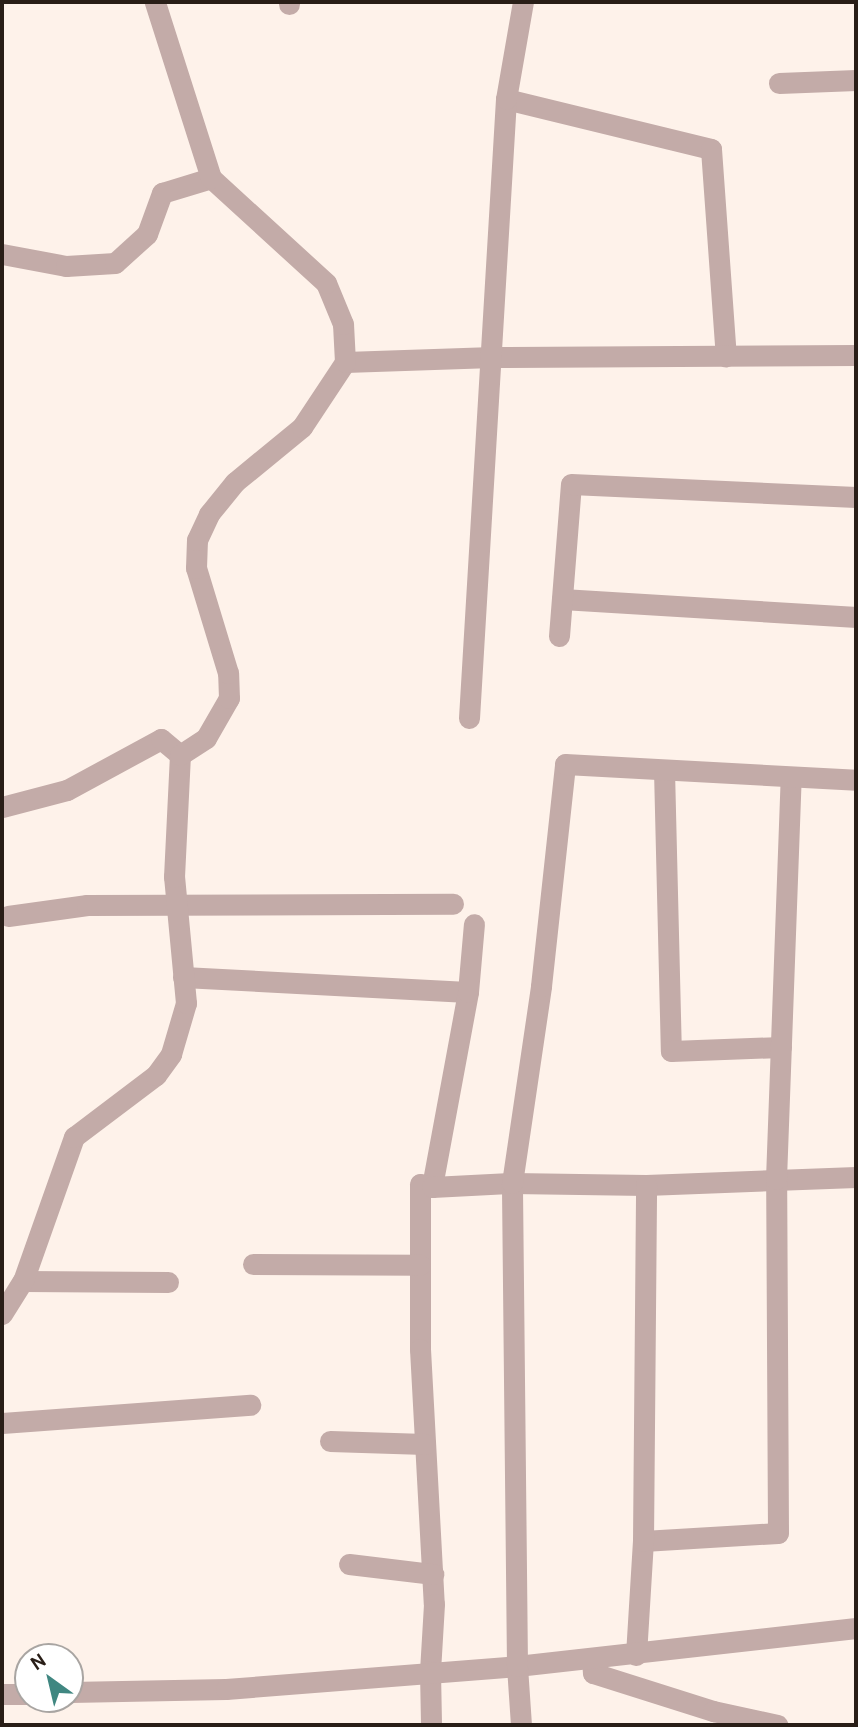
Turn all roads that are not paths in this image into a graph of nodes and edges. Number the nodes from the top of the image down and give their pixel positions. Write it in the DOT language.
graph roads {
  1 [pos="155,2"];
  2 [pos="523,2"];
  3 [pos="856,80"];
  4 [pos="779,83"];
  5 [pos="506,99"];
  6 [pos="211,178"];
  7 [pos="2,254"];
  8 [pos="856,355"];
  9 [pos="726,356"];
  10 [pos="493,357"];
  11 [pos="345,362"];
  12 [pos="856,497"];
  13 [pos="562,598"];
  14 [pos="856,617"];
  15 [pos="559,636"];
  16 [pos="469,718"];
  17 [pos="180,755"];
  18 [pos="664,770"];
  19 [pos="792,778"];
  20 [pos="856,780"];
  21 [pos="2,807"];
  22 [pos="176,902"];
  23 [pos="453,904"];
  24 [pos="8,916"];
  25 [pos="474,924"];
  26 [pos="183,977"];
  27 [pos="468,992"];
  28 [pos="781,1047"];
  29 [pos="856,1177"];
  30 [pos="776,1179"];
  31 [pos="512,1184"];
  32 [pos="646,1185"];
  33 [pos="432,1187"];
  34 [pos="253,1264"];
  35 [pos="420,1265"];
  36 [pos="23,1281"];
  37 [pos="168,1282"];
  38 [pos="2,1314"];
  39 [pos="250,1405"];
  40 [pos="2,1423"];
  41 [pos="330,1441"];
  42 [pos="425,1444"];
  43 [pos="643,1541"];
  44 [pos="349,1564"];
  45 [pos="433,1574"];
  46 [pos="856,1628"];
  47 [pos="636,1655"];
  48 [pos="592,1659"];
  49 [pos="517,1666"];
  50 [pos="430,1671"];
  51 [pos="84,1692"];
  52 [pos="431,1725"];
  53 [pos="521,1725"];
  54 [pos="777,1725"];
  1 -- 6 [label="street"];
  2 -- 5 [label="street"];
  3 -- 4 [label="street"];
  5 -- 9 [label="street"];
  5 -- 10 [label="street"];
  6 -- 7 [label="street"];
  6 -- 11 [label="street"];
  8 -- 9 [label="street"];
  9 -- 10 [label="street"];
  10 -- 11 [label="street"];
  10 -- 16 [label="street"];
  11 -- 17 [label="street"];
  12 -- 13 [label="street"];
  13 -- 14 [label="street"];
  13 -- 15 [label="street"];
  17 -- 21 [label="street"];
  17 -- 22 [label="street"];
  18 -- 19 [label="street"];
  18 -- 28 [label="street"];
  18 -- 31 [label="street"];
  19 -- 20 [label="street"];
  19 -- 28 [label="street"];
  22 -- 23 [label="street"];
  22 -- 24 [label="street"];
  22 -- 26 [label="street"];
  25 -- 27 [label="street"];
  26 -- 27 [label="street"];
  26 -- 36 [label="street"];
  27 -- 33 [label="street"];
  28 -- 30 [label="street"];
  29 -- 30 [label="street"];
  30 -- 32 [label="street"];
  30 -- 43 [label="street"];
  31 -- 32 [label="street"];
  31 -- 33 [label="street"];
  31 -- 49 [label="street"];
  32 -- 43 [label="street"];
  33 -- 35 [label="street"];
  34 -- 35 [label="street"];
  35 -- 42 [label="street"];
  36 -- 37 [label="street"];
  36 -- 38 [label="street"];
  39 -- 40 [label="street"];
  41 -- 42 [label="street"];
  42 -- 45 [label="street"];
  43 -- 47 [label="street"];
  44 -- 45 [label="street"];
  45 -- 50 [label="street"];
  46 -- 47 [label="street"];
  47 -- 48 [label="street"];
  48 -- 49 [label="street"];
  48 -- 54 [label="street"];
  49 -- 50 [label="street"];
  49 -- 53 [label="street"];
  50 -- 51 [label="street"];
  50 -- 52 [label="street"];
}
